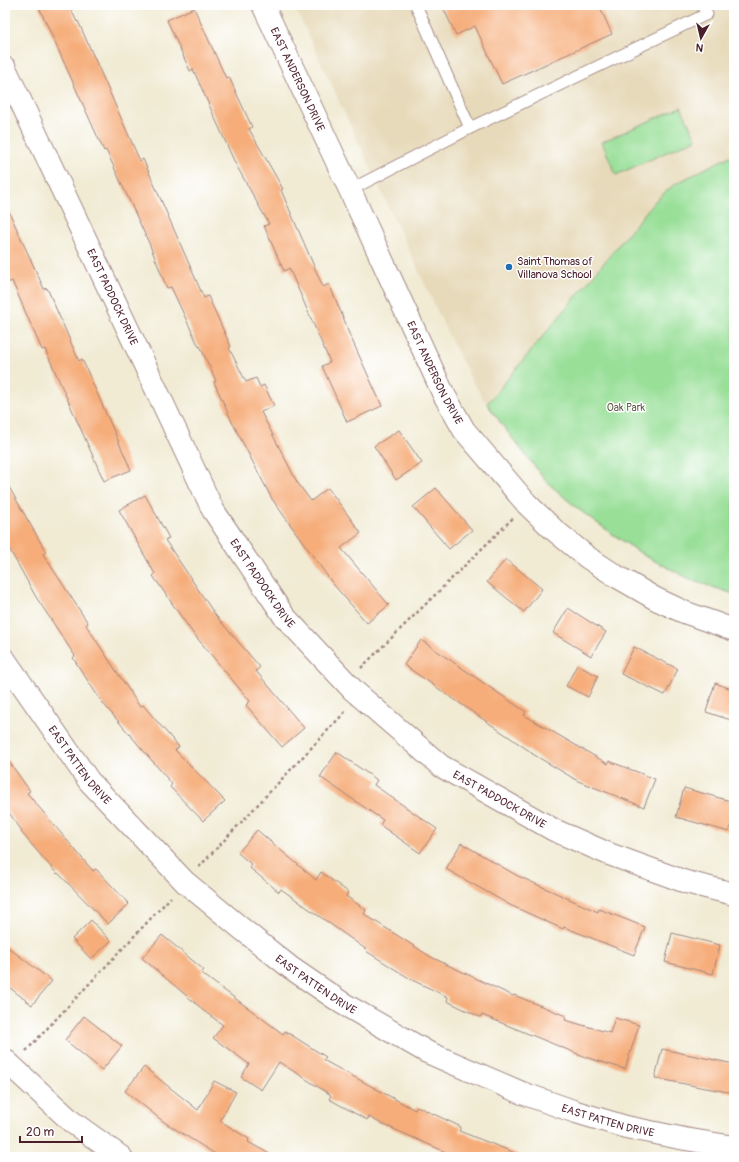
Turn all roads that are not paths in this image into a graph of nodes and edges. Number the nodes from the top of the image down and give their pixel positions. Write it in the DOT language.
graph roads {
  1 [pos="263,5"];
  2 [pos="416,5"];
  3 [pos="702,5"];
  4 [pos="5,68"];
  5 [pos="470,128"];
  6 [pos="350,190"];
  7 [pos="734,630"];
  8 [pos="5,660"];
  9 [pos="734,894"];
  10 [pos="8,1063"];
  11 [pos="734,1146"];
  12 [pos="121,1157"];
  1 -- 6 [label="street, EAST ANDERSON DRIVE"];
  2 -- 5 [label="lane"];
  3 -- 5 [label="lane"];
  4 -- 9 [label="street, EAST PADDOCK DRIVE"];
  5 -- 6 [label="lane"];
  6 -- 7 [label="street, EAST ANDERSON DRIVE"];
  8 -- 11 [label="street, EAST PATTEN DRIVE"];
  10 -- 12 [label="street"];
}
